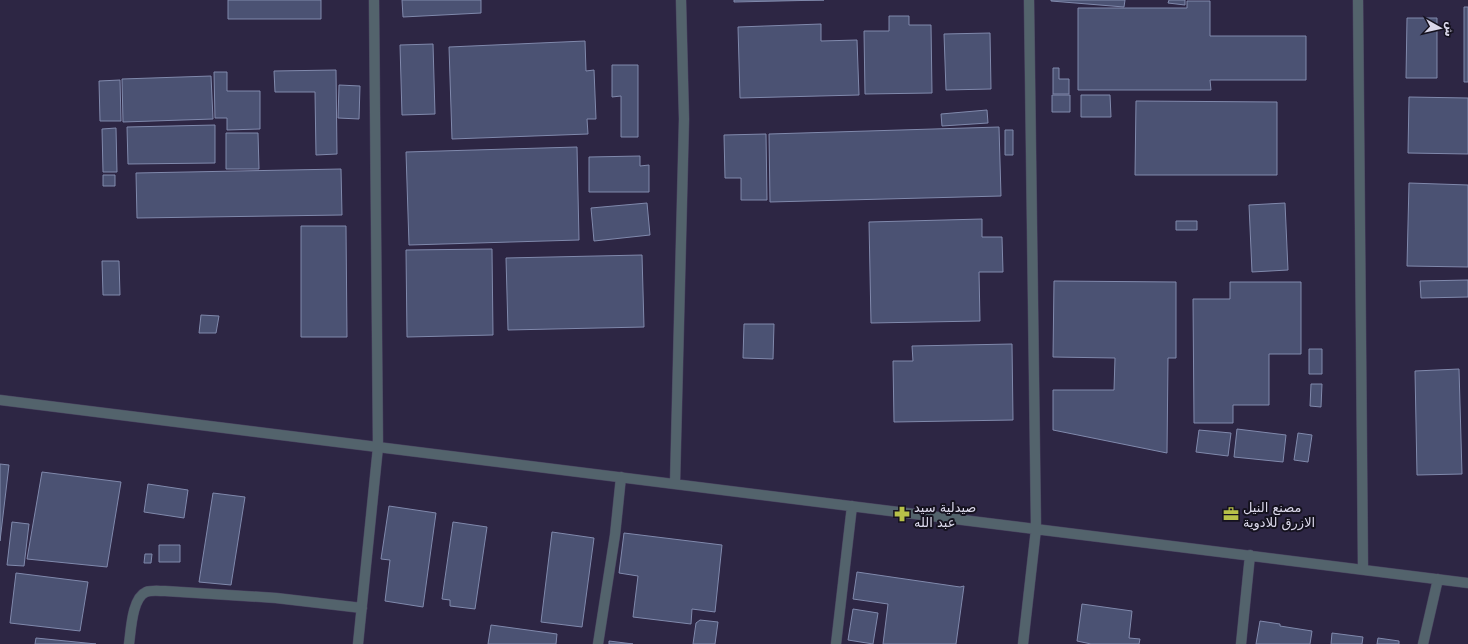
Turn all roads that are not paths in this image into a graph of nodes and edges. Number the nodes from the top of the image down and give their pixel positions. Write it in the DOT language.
graph roads {
  1 [pos="374,0"];
  2 [pos="682,0"];
  3 [pos="1029,0"];
  4 [pos="1358,0"];
  5 [pos="0,400"];
  6 [pos="378,447"];
  7 [pos="621,477"];
  8 [pos="675,484"];
  9 [pos="852,506"];
  10 [pos="1036,529"];
  11 [pos="1250,555"];
  12 [pos="1363,570"];
  13 [pos="1438,579"];
  14 [pos="1468,583"];
  15 [pos="362,608"];
  16 [pos="129,644"];
  17 [pos="358,644"];
  18 [pos="598,644"];
  19 [pos="836,644"];
  20 [pos="1023,644"];
  21 [pos="1241,644"];
  22 [pos="1423,644"];
  1 -- 6 [label="street"];
  2 -- 8 [label="street"];
  3 -- 10 [label="street"];
  4 -- 12 [label="street"];
  5 -- 6 [label="street"];
  6 -- 7 [label="street"];
  6 -- 15 [label="street"];
  7 -- 8 [label="street"];
  7 -- 18 [label="street"];
  8 -- 9 [label="street"];
  9 -- 10 [label="street"];
  9 -- 19 [label="street"];
  10 -- 11 [label="street"];
  10 -- 20 [label="street"];
  11 -- 12 [label="street"];
  11 -- 21 [label="street"];
  12 -- 13 [label="street"];
  13 -- 14 [label="street"];
  13 -- 22 [label="street"];
  15 -- 16 [label="street"];
  15 -- 17 [label="street"];
}
